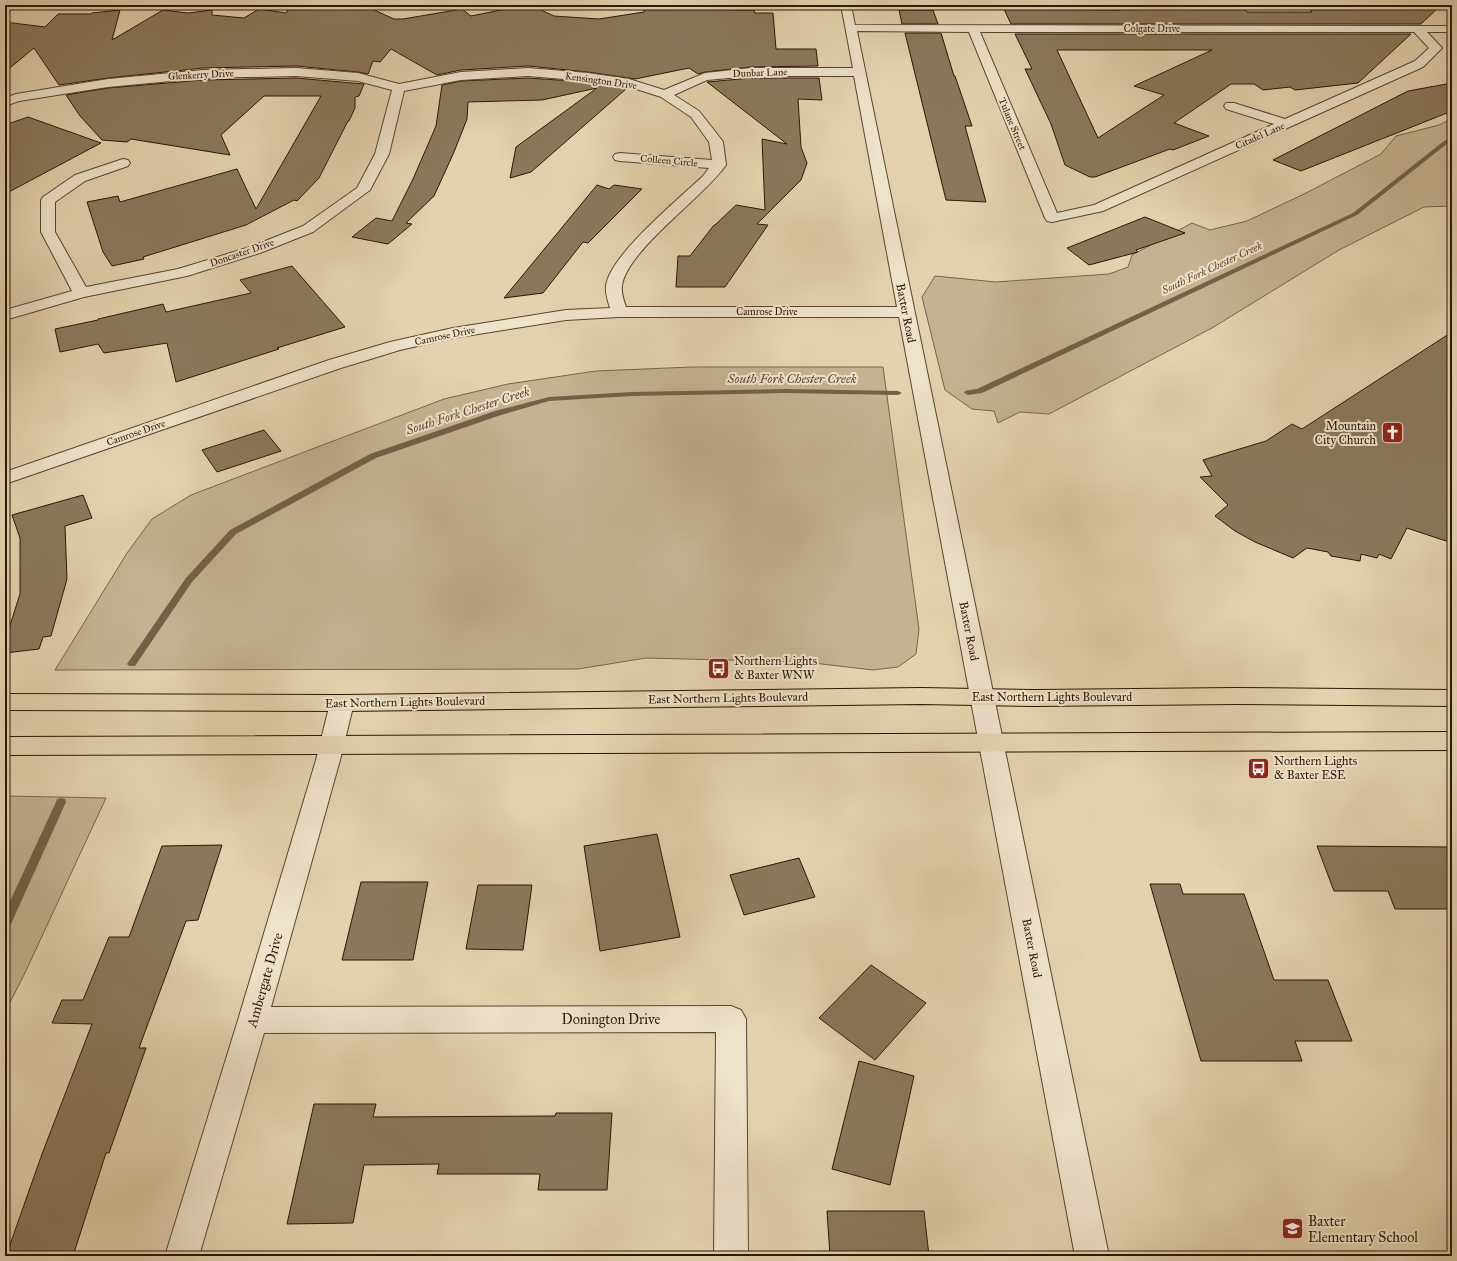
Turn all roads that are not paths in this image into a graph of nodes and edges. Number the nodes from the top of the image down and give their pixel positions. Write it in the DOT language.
graph roads {
  1 [pos="846,5"];
  2 [pos="851,28"];
  3 [pos="973,29"];
  4 [pos="1417,29"];
  5 [pos="1452,29"];
  6 [pos="860,72"];
  7 [pos="398,88"];
  8 [pos="665,94"];
  9 [pos="10,97"];
  10 [pos="1230,106"];
  11 [pos="1287,124"];
  12 [pos="620,157"];
  13 [pos="123,163"];
  14 [pos="719,165"];
  15 [pos="1052,218"];
  16 [pos="82,293"];
  17 [pos="619,312"];
  18 [pos="906,312"];
  19 [pos="5,315"];
  20 [pos="5,478"];
  21 [pos="982,697"];
  22 [pos="1452,698"];
  23 [pos="5,702"];
  24 [pos="342,703"];
  25 [pos="1452,741"];
  26 [pos="991,743"];
  27 [pos="332,745"];
  28 [pos="5,746"];
  29 [pos="253,1020"];
  30 [pos="182,1256"];
  31 [pos="731,1256"];
  32 [pos="1092,1256"];
  1 -- 2 [label="street, Baxter Road"];
  2 -- 3 [label="street, Colgate Drive"];
  2 -- 6 [label="street, Baxter Road"];
  3 -- 4 [label="street, Colgate Drive"];
  3 -- 15 [label="street, Tulane Street"];
  4 -- 5 [label="street, Colgate Drive"];
  4 -- 11 [label="street, Citadel Lane"];
  6 -- 8 [label="street, Dunbar Lane"];
  6 -- 18 [label="street, Baxter Road"];
  7 -- 8 [label="street, Kensington Drive"];
  7 -- 9 [label="street, Glenkerry Drive"];
  7 -- 16 [label="street, Doncaster Drive"];
  8 -- 14 [label="street, Kensington Drive"];
  10 -- 11 [label="street"];
  11 -- 15 [label="street, Citadel Lane"];
  12 -- 14 [label="street, Colleen Circle"];
  13 -- 16 [label="street"];
  14 -- 17 [label="street"];
  16 -- 19 [label="street, Doncaster Drive"];
  17 -- 18 [label="street, Camrose Drive"];
  17 -- 20 [label="street, Camrose Drive"];
  18 -- 21 [label="street, Baxter Road"];
  21 -- 22 [label="main road, East Northern Lights Boulevard"];
  21 -- 24 [label="main road, East Northern Lights Boulevard"];
  21 -- 26 [label="street, Baxter Road"];
  23 -- 24 [label="main road, East Northern Lights Boulevard"];
  24 -- 27 [label="street, Ambergate Drive"];
  25 -- 26 [label="main road"];
  26 -- 27 [label="main road"];
  26 -- 32 [label="street, Baxter Road"];
  27 -- 28 [label="main road"];
  27 -- 29 [label="street, Ambergate Drive"];
  29 -- 30 [label="street, Ambergate Drive"];
  29 -- 31 [label="street, Donington Drive"];
}
